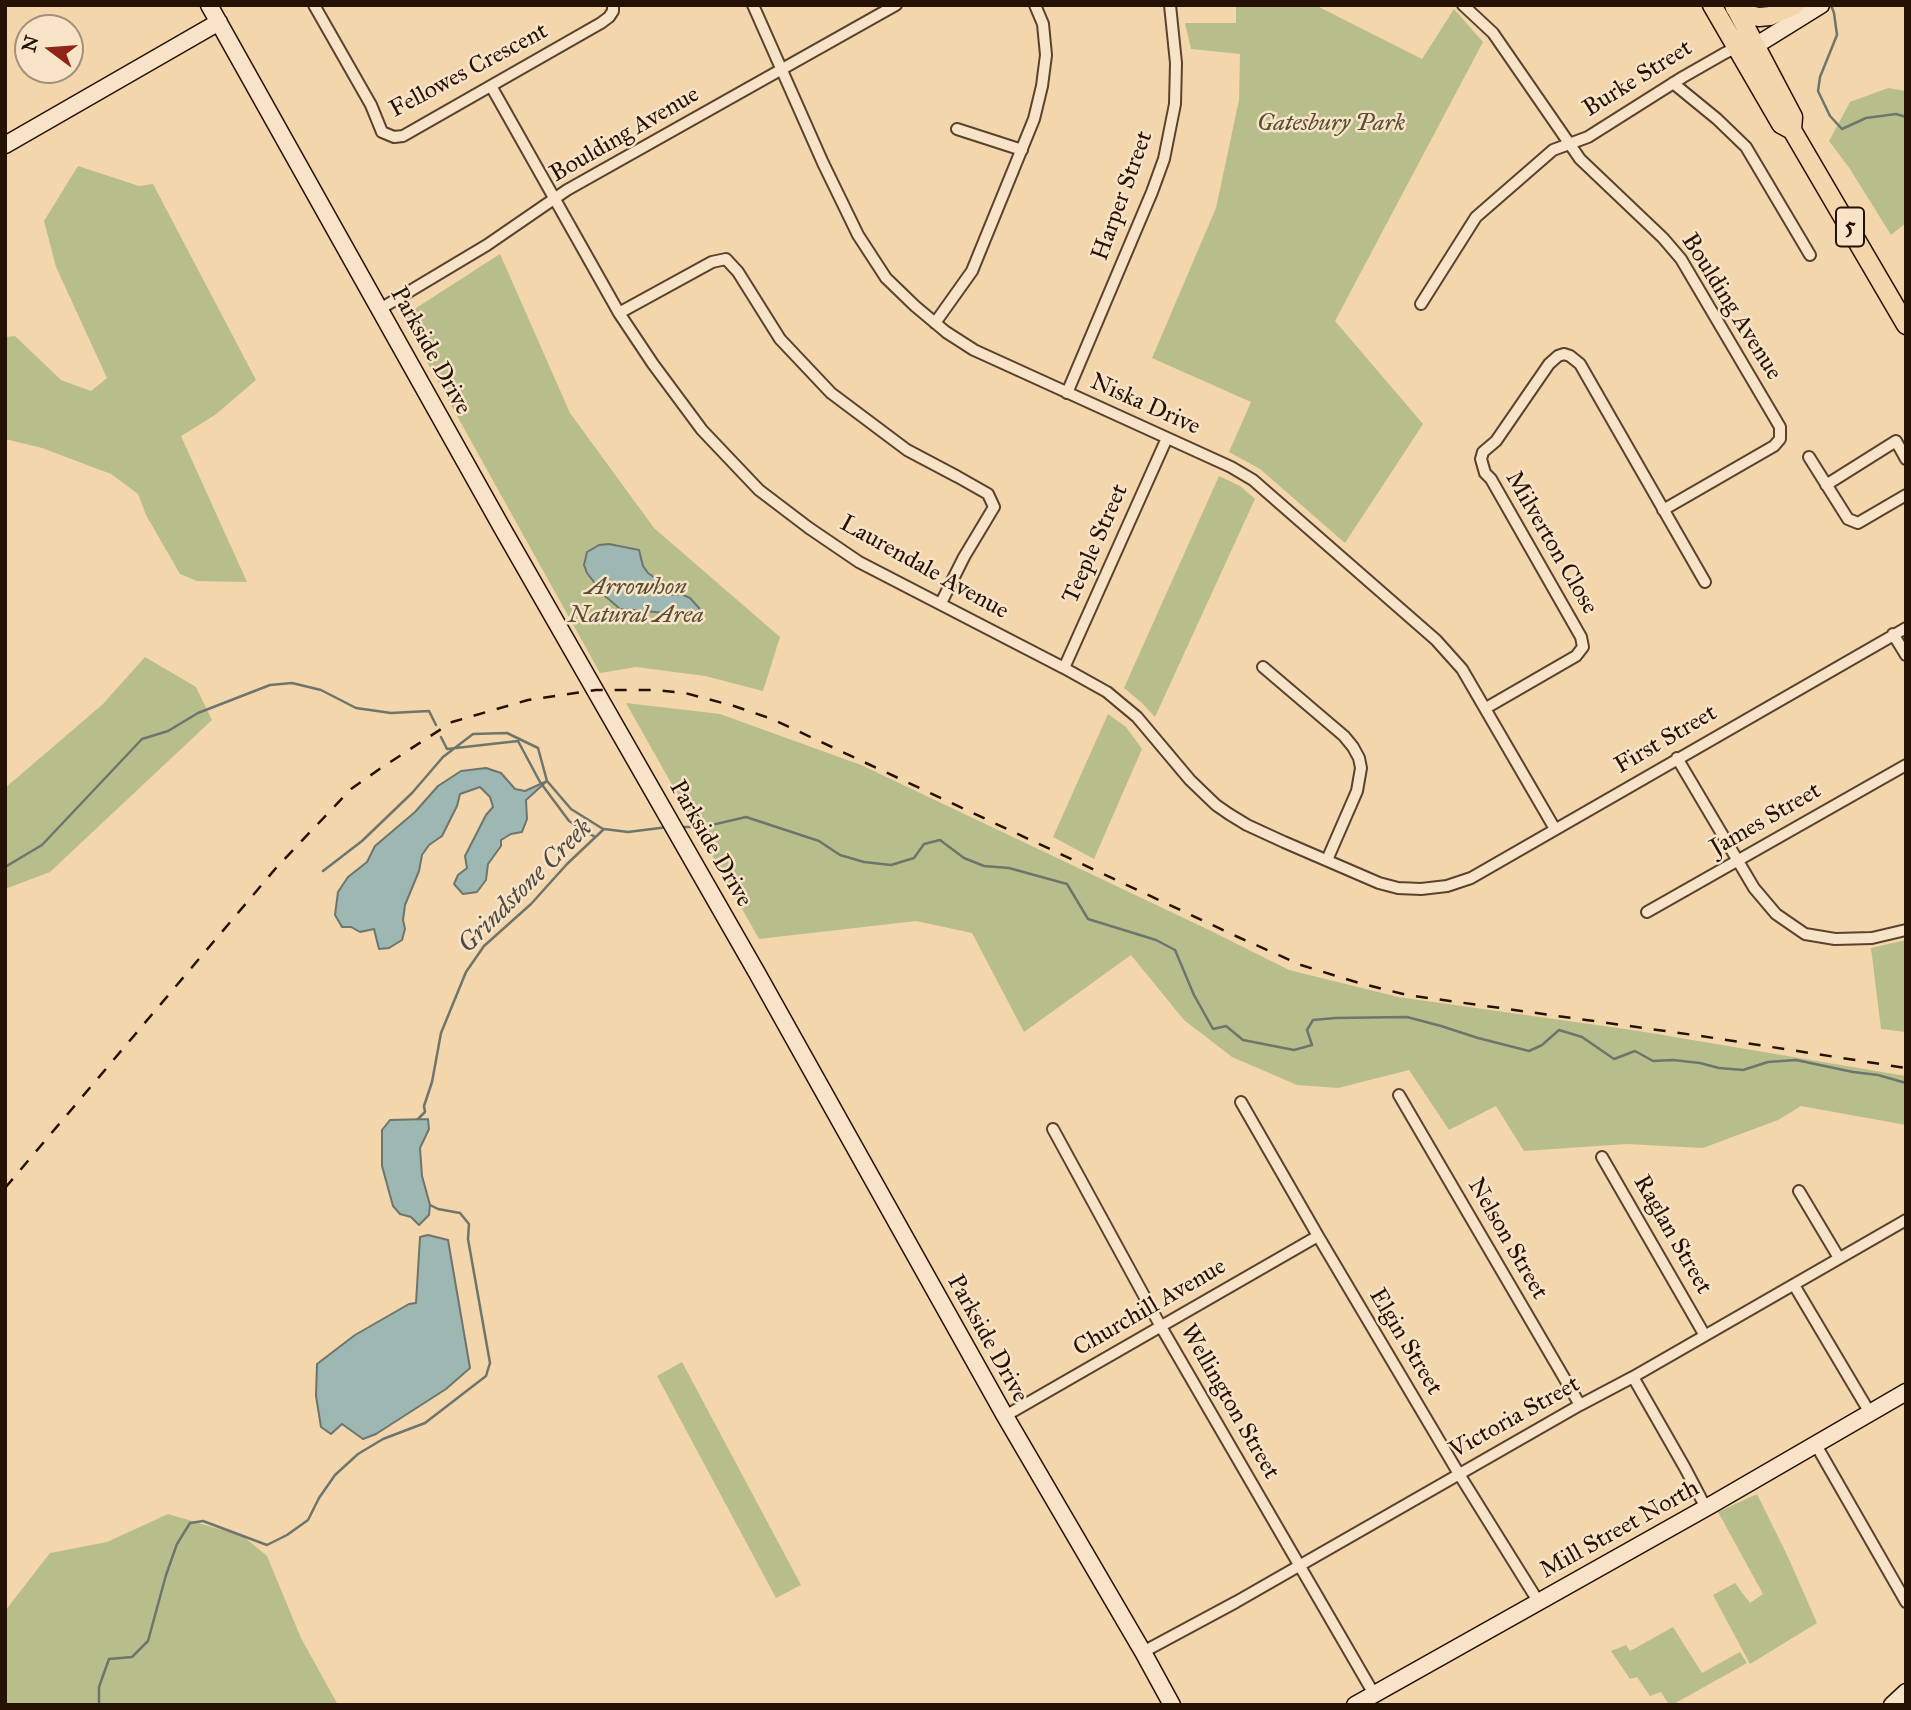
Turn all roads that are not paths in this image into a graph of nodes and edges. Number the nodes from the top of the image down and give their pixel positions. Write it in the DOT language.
graph roads {
  1 [pos="209,5"];
  2 [pos="613,5"];
  3 [pos="753,5"];
  4 [pos="896,5"];
  5 [pos="1035,5"];
  6 [pos="1170,5"];
  7 [pos="1463,5"];
  8 [pos="1712,5"];
  9 [pos="1735,7"];
  10 [pos="1806,7"];
  11 [pos="316,9"];
  12 [pos="219,22"];
  13 [pos="1744,46"];
  14 [pos="783,70"];
  15 [pos="1673,83"];
  16 [pos="491,86"];
  17 [pos="957,129"];
  18 [pos="1569,144"];
  19 [pos="5,145"];
  20 [pos="1022,150"];
  21 [pos="555,199"];
  22 [pos="1810,255"];
  23 [pos="1421,304"];
  24 [pos="380,309"];
  25 [pos="619,313"];
  26 [pos="935,323"];
  27 [pos="1906,325"];
  28 [pos="1067,393"];
  29 [pos="1167,438"];
  30 [pos="1808,457"];
  31 [pos="1906,459"];
  32 [pos="1826,485"];
  33 [pos="1906,495"];
  34 [pos="1663,510"];
  35 [pos="1705,582"];
  36 [pos="941,603"];
  37 [pos="1906,628"];
  38 [pos="1893,635"];
  39 [pos="1906,655"];
  40 [pos="1263,667"];
  41 [pos="1064,668"];
  42 [pos="1486,708"];
  43 [pos="1677,758"];
  44 [pos="1906,765"];
  45 [pos="1555,829"];
  46 [pos="1327,860"];
  47 [pos="1738,860"];
  48 [pos="1447,886"];
  49 [pos="1647,912"];
  50 [pos="1906,930"];
  51 [pos="1399,1095"];
  52 [pos="1241,1102"];
  53 [pos="1053,1129"];
  54 [pos="1602,1157"];
  55 [pos="1799,1191"];
  56 [pos="1906,1220"];
  57 [pos="1318,1236"];
  58 [pos="1839,1258"];
  59 [pos="1794,1285"];
  60 [pos="1160,1325"];
  61 [pos="1704,1334"];
  62 [pos="1633,1377"];
  63 [pos="1906,1392"];
  64 [pos="1580,1405"];
  65 [pos="1870,1413"];
  66 [pos="1005,1416"];
  67 [pos="1816,1445"];
  68 [pos="1459,1474"];
  69 [pos="1706,1508"];
  70 [pos="1298,1565"];
  71 [pos="1538,1601"];
  72 [pos="1906,1602"];
  73 [pos="1143,1652"];
  74 [pos="1906,1692"];
  75 [pos="1374,1694"];
  76 [pos="1172,1705"];
  77 [pos="1355,1705"];
  78 [pos="1892,1705"];
  1 -- 12 [label="main road, Parkside Drive"];
  2 -- 16 [label="street, Fellowes Crescent"];
  3 -- 14 [label="street, Niska Drive"];
  4 -- 14 [label="street, Boulding Avenue"];
  5 -- 20 [label="street"];
  6 -- 28 [label="street, Harper Street"];
  7 -- 18 [label="street, Boulding Avenue"];
  8 -- 13 [label="main road, 5"];
  9 -- 10 [label="main road"];
  9 -- 13 [label="main road, 5"];
  10 -- 13 [label="main road, Burke Street"];
  11 -- 16 [label="street, Fellowes Crescent"];
  12 -- 19 [label="main road"];
  12 -- 24 [label="main road, Parkside Drive"];
  13 -- 15 [label="street, Burke Street"];
  13 -- 27 [label="main road, 5"];
  14 -- 21 [label="street, Boulding Avenue"];
  14 -- 26 [label="street, Niska Drive"];
  15 -- 18 [label="street, Burke Street"];
  15 -- 22 [label="street"];
  16 -- 21 [label="street, Laurendale Avenue"];
  17 -- 20 [label="street"];
  18 -- 23 [label="street, Burke Street"];
  18 -- 34 [label="street, Boulding Avenue"];
  20 -- 26 [label="street"];
  21 -- 24 [label="street, Boulding Avenue"];
  21 -- 25 [label="street, Laurendale Avenue"];
  24 -- 66 [label="main road, Parkside Drive"];
  25 -- 36 [label="street, Laurendale Avenue"];
  25 -- 36 [label="street"];
  26 -- 28 [label="street, Niska Drive"];
  28 -- 29 [label="street, Niska Drive"];
  29 -- 41 [label="street, Teeple Street"];
  29 -- 42 [label="street, Niska Drive"];
  30 -- 32 [label="street"];
  31 -- 32 [label="street"];
  32 -- 33 [label="street"];
  34 -- 35 [label="street"];
  34 -- 42 [label="street, Milverton Close"];
  36 -- 41 [label="street, Laurendale Avenue"];
  37 -- 38 [label="street, First Street"];
  38 -- 39 [label="street"];
  38 -- 43 [label="street, First Street"];
  40 -- 46 [label="street"];
  41 -- 46 [label="street, Laurendale Avenue"];
  42 -- 45 [label="street, Niska Drive"];
  43 -- 45 [label="street, First Street"];
  43 -- 47 [label="street"];
  44 -- 47 [label="street, James Street"];
  45 -- 48 [label="street, First Street"];
  46 -- 48 [label="street, Laurendale Avenue"];
  47 -- 49 [label="street, James Street"];
  47 -- 50 [label="street"];
  51 -- 64 [label="street, Nelson Street"];
  52 -- 57 [label="street, Elgin Street"];
  53 -- 60 [label="street, Wellington Street"];
  54 -- 61 [label="street, Raglan Street"];
  55 -- 58 [label="street"];
  56 -- 58 [label="street, Victoria Street"];
  57 -- 60 [label="street, Churchill Avenue"];
  57 -- 68 [label="street, Elgin Street"];
  58 -- 59 [label="street, Victoria Street"];
  59 -- 61 [label="street, Victoria Street"];
  59 -- 65 [label="street"];
  60 -- 66 [label="street, Churchill Avenue"];
  60 -- 70 [label="street, Wellington Street"];
  61 -- 62 [label="street, Victoria Street"];
  62 -- 64 [label="street, Victoria Street"];
  62 -- 69 [label="street"];
  63 -- 65 [label="main road, Mill Street North"];
  64 -- 68 [label="street, Victoria Street"];
  65 -- 67 [label="main road, Mill Street North"];
  66 -- 73 [label="main road, Parkside Drive"];
  67 -- 69 [label="main road, Mill Street North"];
  67 -- 72 [label="street"];
  68 -- 70 [label="street, Victoria Street"];
  68 -- 71 [label="street, Elgin Street"];
  69 -- 71 [label="main road, Mill Street North"];
  70 -- 73 [label="street, Victoria Street"];
  70 -- 75 [label="street, Wellington Street"];
  71 -- 75 [label="main road, Mill Street North"];
  73 -- 76 [label="main road, Parkside Drive"];
  74 -- 78 [label="main road"];
  75 -- 77 [label="main road, Mill Street North"];
}
